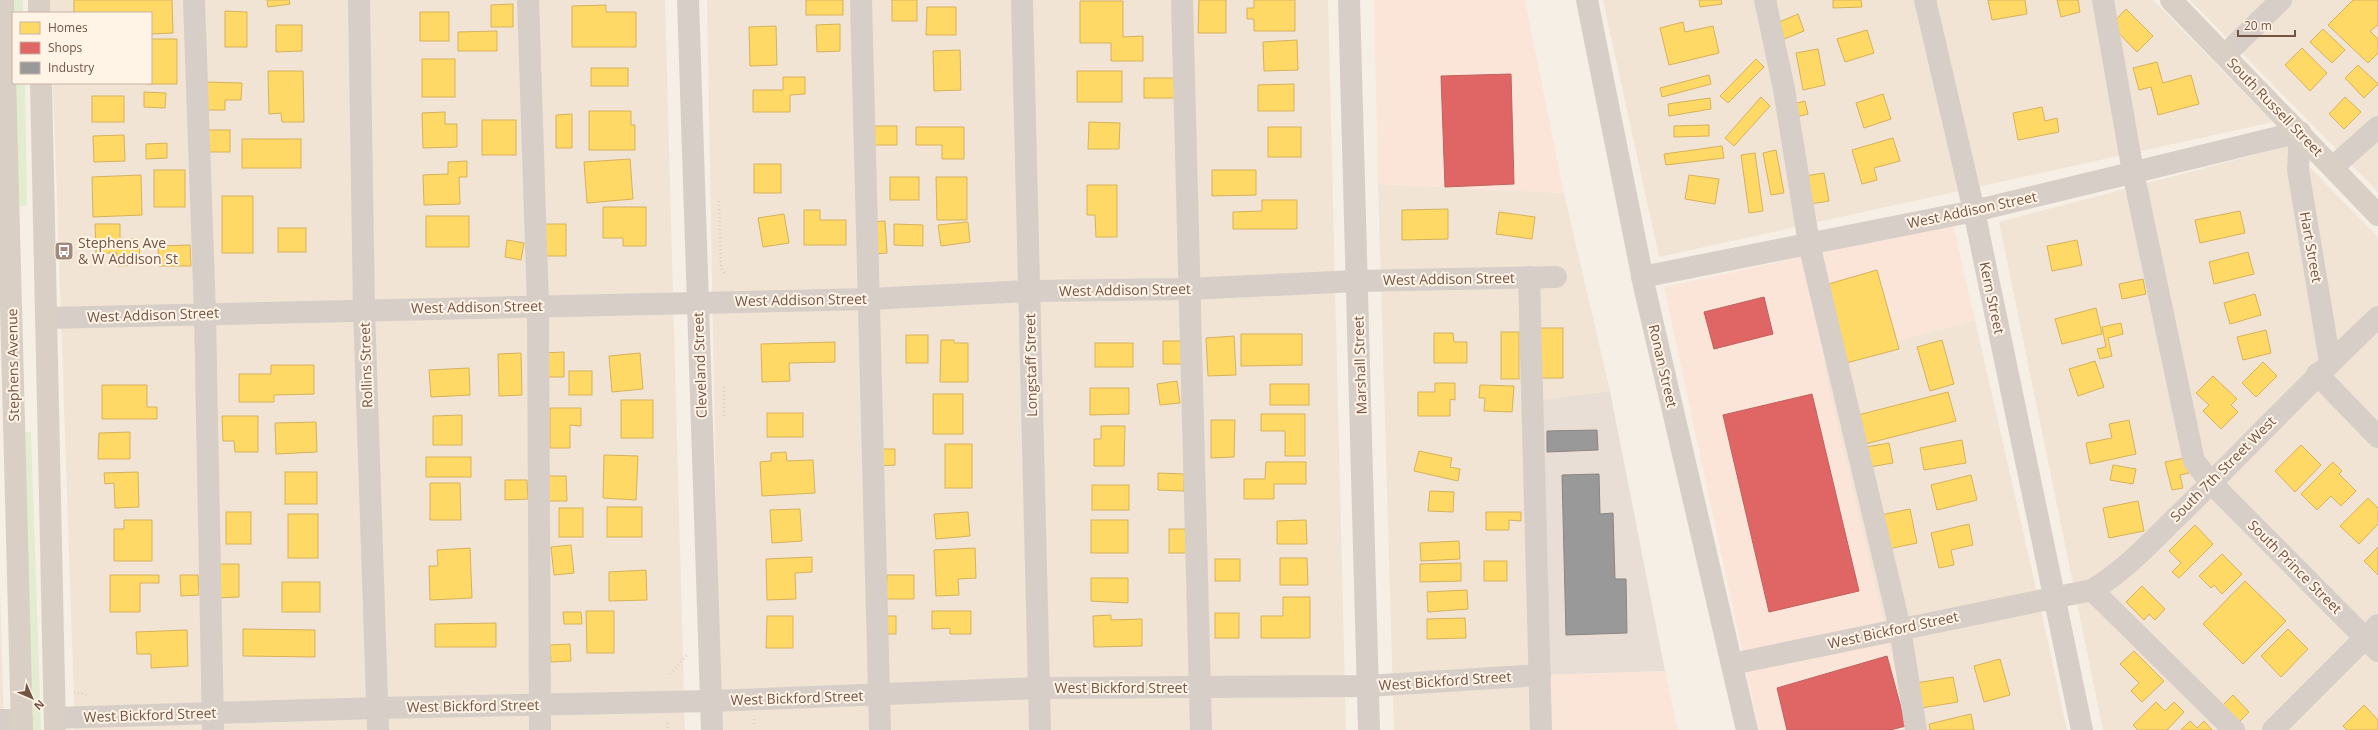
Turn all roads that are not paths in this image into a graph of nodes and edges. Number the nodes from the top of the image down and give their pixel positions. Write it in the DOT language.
graph roads {
  1 [pos="3,0"];
  2 [pos="39,0"];
  3 [pos="194,0"];
  4 [pos="359,0"];
  5 [pos="528,0"];
  6 [pos="688,0"];
  7 [pos="861,0"];
  8 [pos="1022,0"];
  9 [pos="1182,0"];
  10 [pos="1349,0"];
  11 [pos="1587,0"];
  12 [pos="1765,0"];
  13 [pos="1925,0"];
  14 [pos="2103,0"];
  15 [pos="2171,0"];
  16 [pos="2281,0"];
  17 [pos="39,12"];
  18 [pos="2225,55"];
  19 [pos="40,84"];
  20 [pos="2378,127"];
  21 [pos="2300,132"];
  22 [pos="2333,167"];
  23 [pos="2134,172"];
  24 [pos="1974,211"];
  25 [pos="2378,215"];
  26 [pos="1809,244"];
  27 [pos="1529,277"];
  28 [pos="1556,277"];
  29 [pos="1642,277"];
  30 [pos="1358,281"];
  31 [pos="1188,289"];
  32 [pos="1030,291"];
  33 [pos="869,299"];
  34 [pos="698,302"];
  35 [pos="538,306"];
  36 [pos="364,309"];
  37 [pos="205,314"];
  38 [pos="2378,317"];
  39 [pos="46,318"];
  40 [pos="6,319"];
  41 [pos="2324,368"];
  42 [pos="2378,437"];
  43 [pos="2212,483"];
  44 [pos="2092,590"];
  45 [pos="2054,598"];
  46 [pos="1900,628"];
  47 [pos="2374,638"];
  48 [pos="1732,664"];
  49 [pos="1540,676"];
  50 [pos="1368,686"];
  51 [pos="1039,688"];
  52 [pos="1200,688"];
  53 [pos="879,695"];
  54 [pos="711,701"];
  55 [pos="540,704"];
  56 [pos="377,708"];
  57 [pos="0,720"];
  58 [pos="212,722"];
  59 [pos="55,724"];
  60 [pos="22,725"];
  61 [pos="378,730"];
  62 [pos="540,730"];
  63 [pos="712,730"];
  64 [pos="880,730"];
  65 [pos="1040,730"];
  66 [pos="1201,730"];
  67 [pos="1369,730"];
  68 [pos="1540,730"];
  69 [pos="1747,730"];
  70 [pos="1916,730"];
  71 [pos="2082,730"];
  72 [pos="2234,730"];
  73 [pos="2272,730"];
  1 -- 40 [label="main road, Stephens Avenue"];
  2 -- 17 [label="main road"];
  3 -- 37 [label="street"];
  4 -- 36 [label="street, Rollins Street"];
  5 -- 35 [label="street"];
  6 -- 34 [label="street, Cleveland Street"];
  7 -- 33 [label="street"];
  8 -- 32 [label="street, Longstaff Street"];
  9 -- 31 [label="street"];
  10 -- 30 [label="street, Marshall Street"];
  11 -- 29 [label="street, Ronan Street"];
  12 -- 26 [label="street"];
  13 -- 24 [label="street, Kern Street"];
  14 -- 23 [label="street, South Prince Street"];
  15 -- 18 [label="main road, South Russell Street"];
  16 -- 18 [label="street"];
  18 -- 21 [label="main road, South Russell Street"];
  19 -- 39 [label="main road"];
  20 -- 22 [label="street"];
  21 -- 22 [label="main road, South Russell Street"];
  21 -- 23 [label="street, West Addison Street"];
  21 -- 41 [label="street, Hart Street"];
  22 -- 25 [label="main road, South Russell Street"];
  23 -- 24 [label="street, West Addison Street"];
  23 -- 43 [label="street, South Prince Street"];
  24 -- 26 [label="street, West Addison Street"];
  24 -- 45 [label="street, Kern Street"];
  26 -- 29 [label="street, West Addison Street"];
  26 -- 46 [label="street"];
  27 -- 28 [label="street, West Addison Street"];
  27 -- 30 [label="street, West Addison Street"];
  27 -- 49 [label="street"];
  29 -- 48 [label="street, Ronan Street"];
  30 -- 31 [label="street, West Addison Street"];
  30 -- 50 [label="street, Marshall Street"];
  31 -- 32 [label="street, West Addison Street"];
  31 -- 52 [label="street"];
  32 -- 33 [label="street, West Addison Street"];
  32 -- 51 [label="street, Longstaff Street"];
  33 -- 34 [label="street, West Addison Street"];
  33 -- 53 [label="street"];
  34 -- 35 [label="street, West Addison Street"];
  34 -- 54 [label="street, Cleveland Street"];
  35 -- 36 [label="street, West Addison Street"];
  35 -- 55 [label="street"];
  36 -- 37 [label="street, West Addison Street"];
  36 -- 56 [label="street, Rollins Street"];
  37 -- 39 [label="street, West Addison Street"];
  37 -- 58 [label="street"];
  38 -- 41 [label="street, South 7th Street West"];
  39 -- 40 [label="main road"];
  39 -- 59 [label="main road"];
  40 -- 60 [label="main road, Stephens Avenue"];
  41 -- 42 [label="street"];
  41 -- 43 [label="street, South 7th Street West"];
  43 -- 44 [label="street, South 7th Street West"];
  43 -- 47 [label="street, South Prince Street"];
  44 -- 45 [label="street, South 7th Street West"];
  44 -- 72 [label="street"];
  45 -- 46 [label="street, West Bickford Street"];
  45 -- 71 [label="street, Kern Street"];
  46 -- 48 [label="street, West Bickford Street"];
  46 -- 70 [label="street"];
  47 -- 73 [label="street"];
  48 -- 69 [label="street, Ronan Street"];
  49 -- 50 [label="street, West Bickford Street"];
  49 -- 68 [label="street"];
  50 -- 52 [label="street, West Bickford Street"];
  50 -- 67 [label="street, Marshall Street"];
  51 -- 52 [label="street, West Bickford Street"];
  51 -- 53 [label="street, West Bickford Street"];
  51 -- 65 [label="street, Longstaff Street"];
  52 -- 66 [label="street"];
  53 -- 54 [label="street, West Bickford Street"];
  53 -- 64 [label="street"];
  54 -- 55 [label="street, West Bickford Street"];
  54 -- 63 [label="street, Cleveland Street"];
  55 -- 56 [label="street, West Bickford Street"];
  55 -- 62 [label="street"];
  56 -- 58 [label="street, West Bickford Street"];
  56 -- 61 [label="street, Rollins Street"];
  57 -- 60 [label="street"];
  58 -- 59 [label="street, West Bickford Street"];
}
